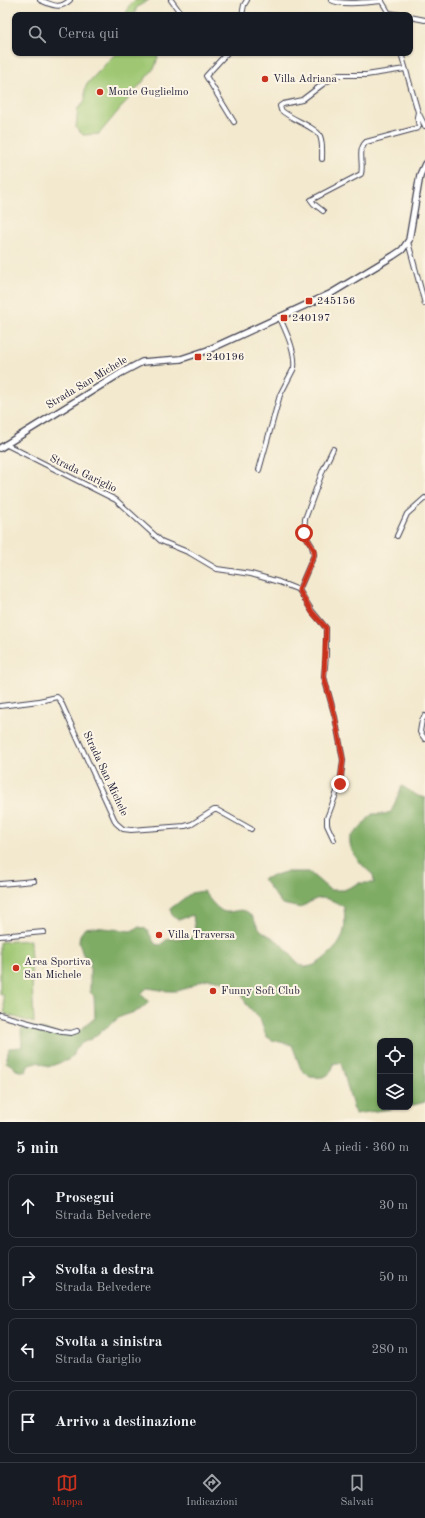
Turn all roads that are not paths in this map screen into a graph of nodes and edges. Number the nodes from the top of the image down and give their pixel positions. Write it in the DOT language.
graph roads {
  1 [pos="40,0"];
  2 [pos="70,0"];
  3 [pos="171,0"];
  4 [pos="247,0"];
  5 [pos="331,0"];
  6 [pos="381,1"];
  7 [pos="180,12"];
  8 [pos="243,12"];
  9 [pos="388,12"];
  10 [pos="413,18"];
  11 [pos="425,20"];
  12 [pos="224,56"];
  13 [pos="402,56"];
  14 [pos="405,69"];
  15 [pos="418,112"];
  16 [pos="234,122"];
  17 [pos="425,126"];
  18 [pos="322,159"];
  19 [pos="425,164"];
  20 [pos="323,211"];
  21 [pos="408,242"];
  22 [pos="425,304"];
  23 [pos="280,316"];
  24 [pos="3,446"];
  25 [pos="333,449"];
  26 [pos="259,470"];
  27 [pos="425,498"];
  28 [pos="397,536"];
  29 [pos="299,590"];
  30 [pos="0,706"];
  31 [pos="425,716"];
  32 [pos="425,739"];
  33 [pos="251,829"];
  34 [pos="334,840"];
  35 [pos="34,881"];
  36 [pos="0,884"];
  37 [pos="44,932"];
  38 [pos="0,936"];
  39 [pos="0,1015"];
  40 [pos="77,1031"];
  1 -- 2 [label="street"];
  3 -- 7 [label="street"];
  4 -- 8 [label="street"];
  5 -- 6 [label="street"];
  6 -- 9 [label="street"];
  10 -- 11 [label="street"];
  12 -- 16 [label="street"];
  13 -- 14 [label="street"];
  14 -- 15 [label="street"];
  14 -- 18 [label="street"];
  15 -- 17 [label="street"];
  15 -- 20 [label="street"];
  19 -- 21 [label="street"];
  21 -- 22 [label="street"];
  21 -- 23 [label="street, Strada San Michele"];
  23 -- 24 [label="street, Strada San Michele"];
  23 -- 26 [label="street"];
  24 -- 29 [label="street, Strada Gariglio"];
  25 -- 29 [label="street"];
  27 -- 28 [label="street"];
  29 -- 34 [label="street"];
  30 -- 33 [label="street, Strada San Michele"];
  31 -- 32 [label="street"];
  35 -- 36 [label="street"];
  37 -- 38 [label="street"];
  39 -- 40 [label="street"];
}
